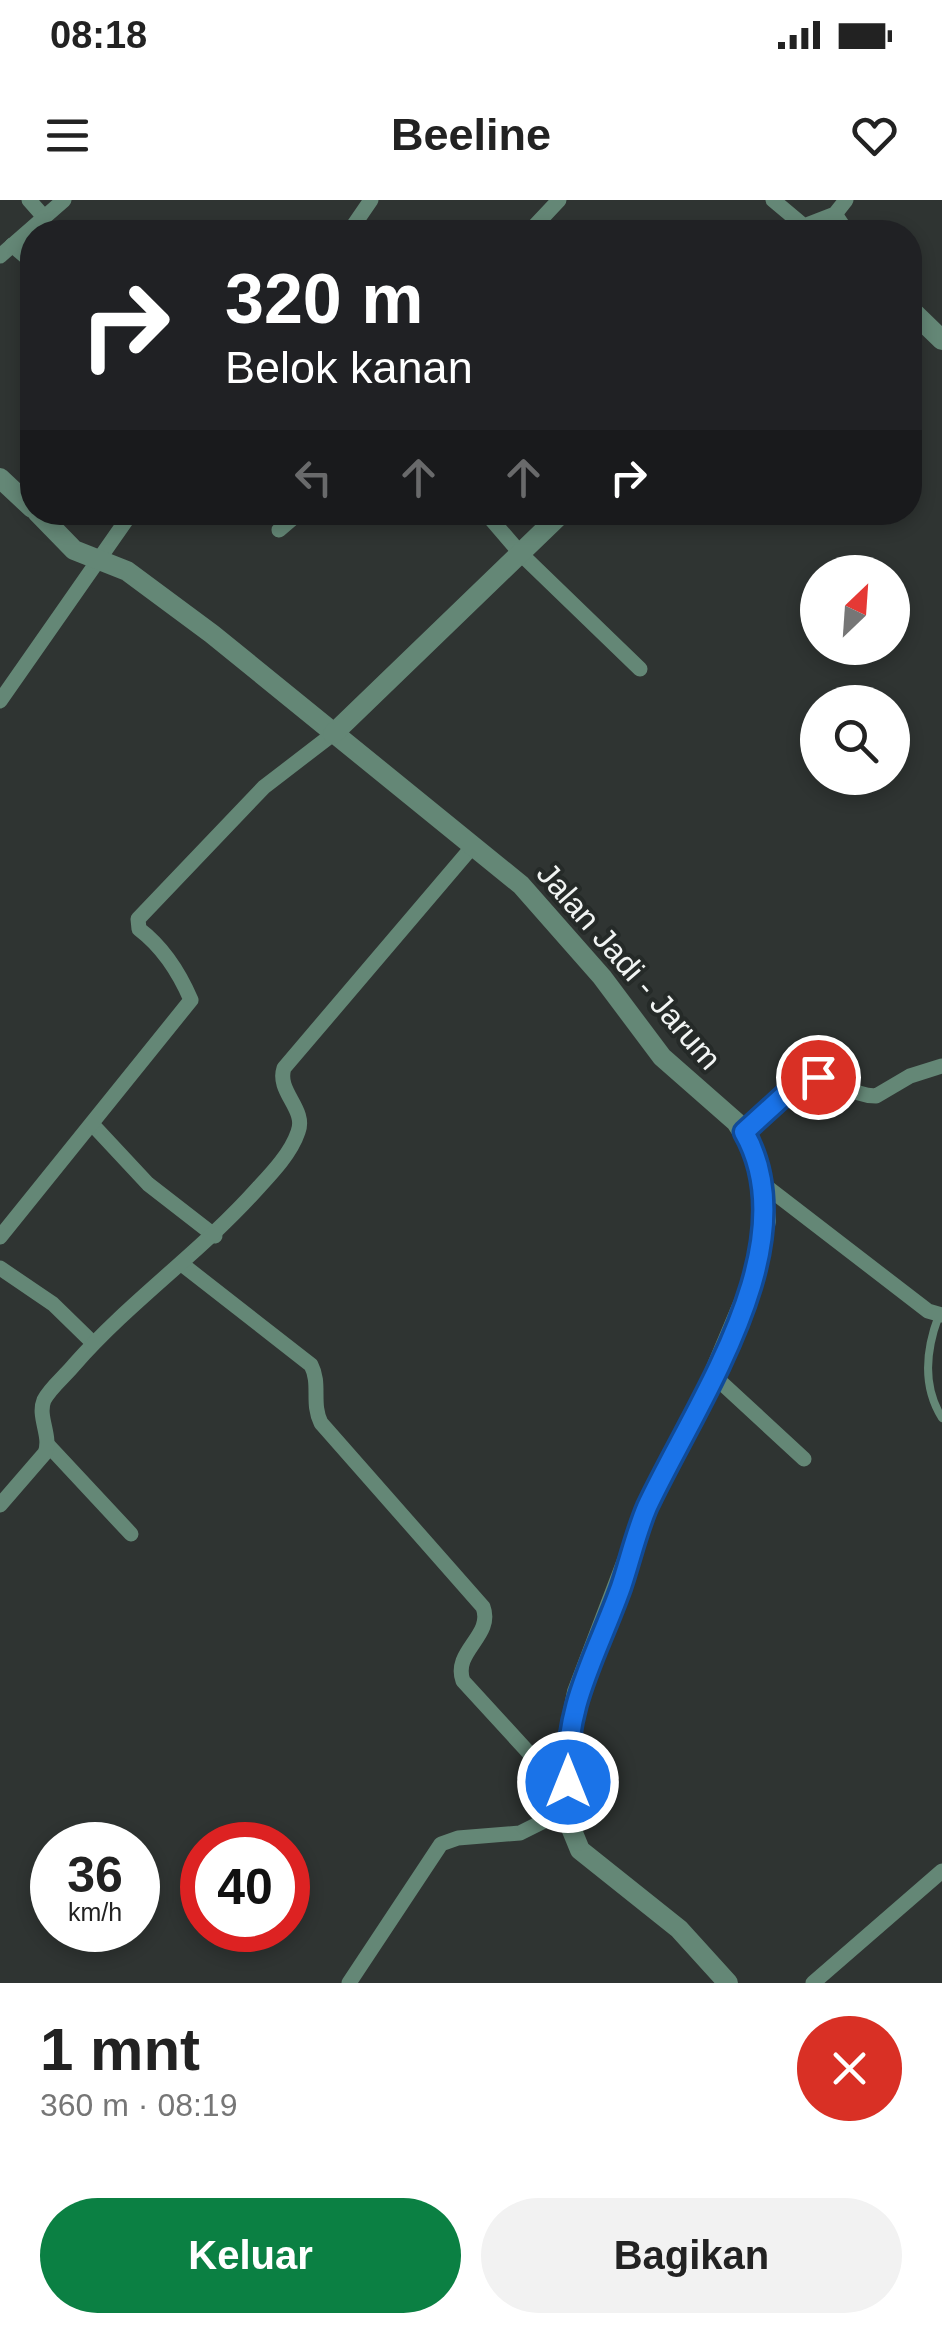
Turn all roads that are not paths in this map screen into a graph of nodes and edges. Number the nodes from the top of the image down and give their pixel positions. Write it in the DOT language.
graph roads {
  1 [pos="29,200"];
  2 [pos="64,200"];
  3 [pos="559,200"];
  4 [pos="772,200"];
  5 [pos="846,200"];
  6 [pos="835,214"];
  7 [pos="44,217"];
  8 [pos="41,220"];
  9 [pos="540,220"];
  10 [pos="794,220"];
  11 [pos="818,220"];
  12 [pos="839,220"];
  13 [pos="922,321"];
  14 [pos="942,340"];
  15 [pos="0,478"];
  16 [pos="20,497"];
  17 [pos="49,525"];
  18 [pos="123,525"];
  19 [pos="285,525"];
  20 [pos="496,525"];
  21 [pos="550,525"];
  22 [pos="279,530"];
  23 [pos="521,554"];
  24 [pos="99,560"];
  25 [pos="640,669"];
  26 [pos="0,702"];
  27 [pos="332,734"];
  28 [pos="473,846"];
  29 [pos="942,1066"];
  30 [pos="92,1124"];
  31 [pos="744,1132"];
  32 [pos="763,1184"];
  33 [pos="215,1236"];
  34 [pos="0,1237"];
  35 [pos="183,1265"];
  36 [pos="0,1268"];
  37 [pos="940,1316"];
  38 [pos="94,1343"];
  39 [pos="713,1374"];
  40 [pos="942,1418"];
  41 [pos="48,1445"];
  42 [pos="804,1459"];
  43 [pos="3,1494"];
  44 [pos="131,1534"];
  45 [pos="567,1772"];
  46 [pos="564,1811"];
  47 [pos="942,1871"];
  48 [pos="349,1983"];
  49 [pos="728,1983"];
  50 [pos="813,1983"];
  1 -- 7 [label="street"];
  2 -- 7 [label="street"];
  3 -- 9 [label="street"];
  4 -- 10 [label="street"];
  5 -- 6 [label="street"];
  6 -- 11 [label="street"];
  6 -- 12 [label="street"];
  7 -- 8 [label="street"];
  13 -- 14 [label="street"];
  15 -- 16 [label="street, Jalan Jadi - Jarum"];
  17 -- 24 [label="street, Jalan Jadi - Jarum"];
  18 -- 24 [label="street"];
  19 -- 22 [label="street"];
  20 -- 23 [label="street"];
  21 -- 23 [label="street"];
  23 -- 25 [label="street"];
  23 -- 27 [label="street"];
  24 -- 26 [label="street"];
  24 -- 27 [label="street, Jalan Jadi - Jarum"];
  27 -- 28 [label="street, Jalan Jadi - Jarum"];
  27 -- 30 [label="street"];
  28 -- 31 [label="street, Jalan Jadi - Jarum"];
  28 -- 33 [label="street"];
  29 -- 31 [label="street"];
  30 -- 33 [label="street"];
  30 -- 34 [label="street"];
  31 -- 32 [label="street, Jalan Jadi - Jarum"];
  32 -- 37 [label="street"];
  32 -- 39 [label="street, Jalan Jadi - Jarum"];
  33 -- 35 [label="street"];
  35 -- 38 [label="street"];
  35 -- 45 [label="street"];
  36 -- 38 [label="street"];
  37 -- 40 [label="lane"];
  38 -- 41 [label="street"];
  39 -- 42 [label="street"];
  39 -- 45 [label="street, Jalan Jadi - Jarum"];
  41 -- 43 [label="street"];
  41 -- 44 [label="street"];
  45 -- 46 [label="street, Jalan Jadi - Jarum"];
  46 -- 48 [label="street"];
  46 -- 49 [label="street"];
  47 -- 50 [label="street"];
}
